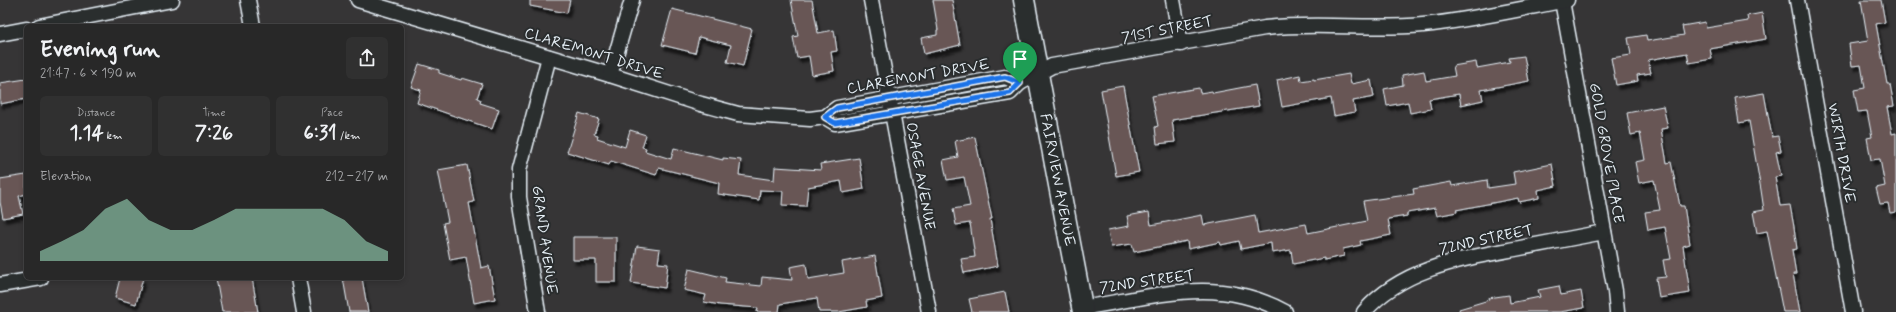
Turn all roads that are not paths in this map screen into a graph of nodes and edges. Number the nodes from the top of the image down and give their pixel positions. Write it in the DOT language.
graph roads {
  1 [pos="172,0"];
  2 [pos="248,0"];
  3 [pos="358,0"];
  4 [pos="632,0"];
  5 [pos="871,0"];
  6 [pos="1024,0"];
  7 [pos="1173,0"];
  8 [pos="1565,0"];
  9 [pos="1797,0"];
  10 [pos="49,24"];
  11 [pos="253,24"];
  12 [pos="24,29"];
  13 [pos="0,34"];
  14 [pos="1181,44"];
  15 [pos="549,57"];
  16 [pos="1038,74"];
  17 [pos="610,75"];
  18 [pos="1020,83"];
  19 [pos="890,99"];
  20 [pos="892,114"];
  21 [pos="825,117"];
  22 [pos="1604,232"];
  23 [pos="29,280"];
  24 [pos="298,280"];
  25 [pos="0,285"];
  26 [pos="1082,310"];
  27 [pos="304,312"];
  28 [pos="538,312"];
  29 [pos="929,312"];
  30 [pos="1285,312"];
  31 [pos="1364,312"];
  32 [pos="1616,312"];
  33 [pos="1853,312"];
  1 -- 10 [label="street"];
  2 -- 11 [label="street"];
  3 -- 15 [label="street, CLAREMONT DRIVE"];
  4 -- 17 [label="street"];
  5 -- 19 [label="street, OSAGE AVENUE"];
  6 -- 16 [label="street, FAIRVIEW AVENUE"];
  7 -- 14 [label="street"];
  8 -- 14 [label="street, 71ST STREET"];
  8 -- 22 [label="street, GOLD GROVE PLACE"];
  9 -- 33 [label="street, WIRTH DRIVE"];
  12 -- 13 [label="street"];
  14 -- 16 [label="street, 71ST STREET"];
  15 -- 17 [label="street, CLAREMONT DRIVE"];
  15 -- 28 [label="street, GRAND AVENUE"];
  16 -- 18 [label="street, CLAREMONT DRIVE"];
  16 -- 26 [label="street, FAIRVIEW AVENUE"];
  17 -- 21 [label="street, CLAREMONT DRIVE"];
  18 -- 19 [label="street, CLAREMONT DRIVE"];
  18 -- 20 [label="street, CLAREMONT DRIVE"];
  19 -- 20 [label="street, OSAGE AVENUE"];
  19 -- 21 [label="street, CLAREMONT DRIVE"];
  20 -- 21 [label="street, CLAREMONT DRIVE"];
  20 -- 29 [label="street, OSAGE AVENUE"];
  22 -- 31 [label="street, 72ND STREET"];
  22 -- 32 [label="street, GOLD GROVE PLACE"];
  23 -- 25 [label="street"];
  24 -- 27 [label="street"];
  26 -- 30 [label="street, 72ND STREET"];
}
